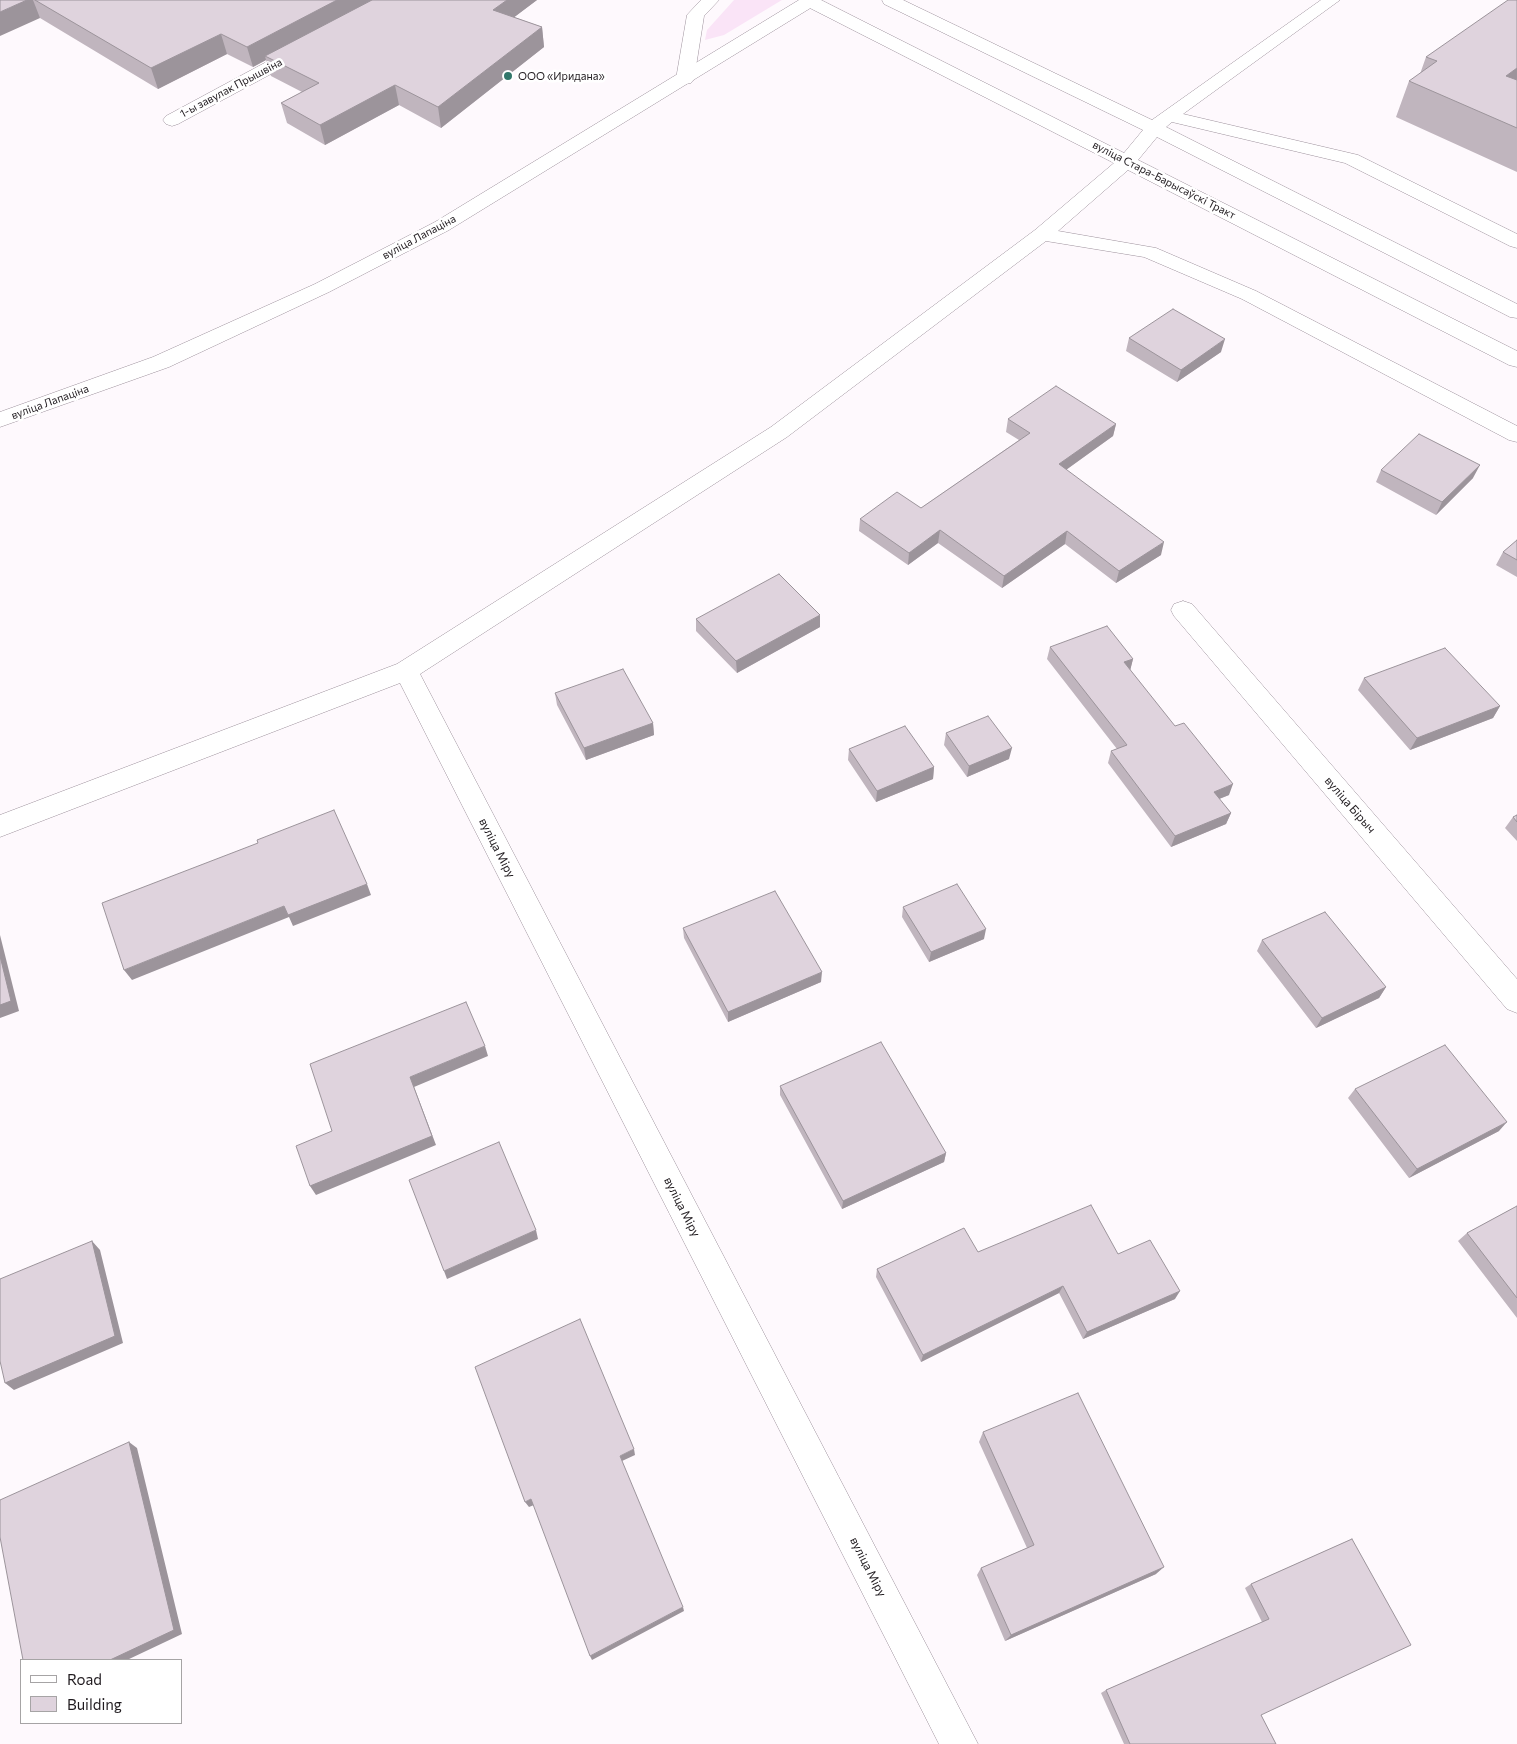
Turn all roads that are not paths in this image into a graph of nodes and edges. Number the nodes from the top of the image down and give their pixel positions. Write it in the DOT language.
graph roads {
  1 [pos="711,0"];
  2 [pos="810,0"];
  3 [pos="890,0"];
  4 [pos="1332,0"];
  5 [pos="318,42"];
  6 [pos="685,79"];
  7 [pos="172,120"];
  8 [pos="1161,122"];
  9 [pos="1128,161"];
  10 [pos="1042,234"];
  11 [pos="1517,242"];
  12 [pos="1517,312"];
  13 [pos="1517,360"];
  14 [pos="0,420"];
  15 [pos="1517,435"];
  16 [pos="1183,610"];
  17 [pos="406,671"];
  18 [pos="0,826"];
  19 [pos="1517,1000"];
  20 [pos="959,1744"];
  1 -- 6 [label="street"];
  2 -- 6 [label="street, вуліца Лапаціна"];
  2 -- 9 [label="street, вуліца Стара-Барысаўскі Тракт"];
  3 -- 8 [label="street"];
  4 -- 8 [label="street"];
  5 -- 7 [label="street, 1-ы завулак Прышвіна"];
  6 -- 14 [label="street, вуліца Лапаціна"];
  8 -- 9 [label="street"];
  8 -- 11 [label="street"];
  8 -- 12 [label="street"];
  9 -- 10 [label="street"];
  9 -- 13 [label="street, вуліца Стара-Барысаўскі Тракт"];
  10 -- 15 [label="street"];
  10 -- 17 [label="street"];
  16 -- 19 [label="street, вуліца Бірыч"];
  17 -- 18 [label="street"];
  17 -- 20 [label="street, вуліца Міру"];
}
